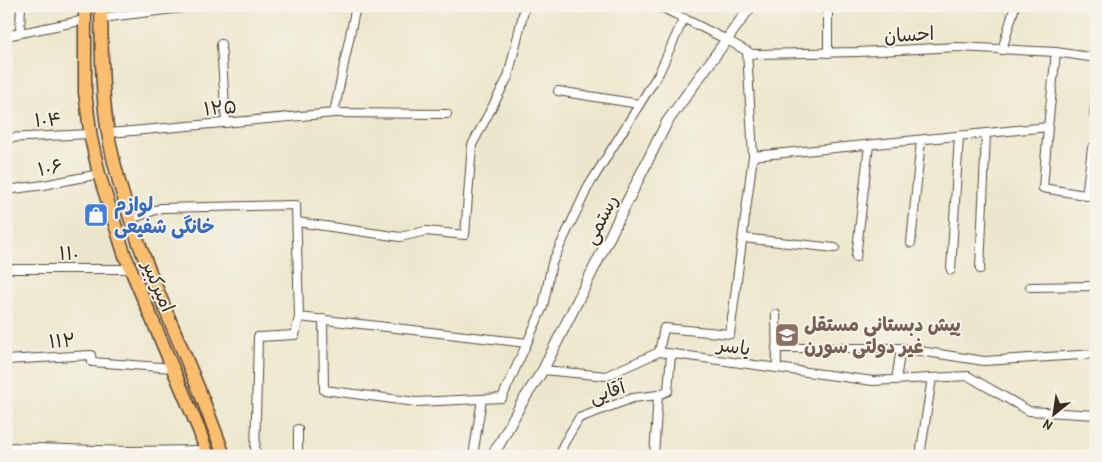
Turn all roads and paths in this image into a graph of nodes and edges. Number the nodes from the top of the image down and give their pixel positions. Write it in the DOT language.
graph roads {
  1 [pos="21,6"];
  2 [pos="85,6"];
  3 [pos="198,6"];
  4 [pos="356,6"];
  5 [pos="525,6"];
  6 [pos="648,6"];
  7 [pos="752,6"];
  8 [pos="828,6"];
  9 [pos="1015,6"];
  10 [pos="663,7"];
  11 [pos="101,12"];
  12 [pos="684,18"];
  13 [pos="85,20"];
  14 [pos="20,32"];
  15 [pos="6,36"];
  16 [pos="727,40"];
  17 [pos="221,44"];
  18 [pos="747,50"];
  19 [pos="1002,50"];
  20 [pos="1056,52"];
  21 [pos="828,53"];
  22 [pos="1096,58"];
  23 [pos="558,91"];
  24 [pos="1096,95"];
  25 [pos="639,104"];
  26 [pos="334,113"];
  27 [pos="447,114"];
  28 [pos="1094,114"];
  29 [pos="226,123"];
  30 [pos="1048,127"];
  31 [pos="986,133"];
  32 [pos="90,134"];
  33 [pos="108,134"];
  34 [pos="958,136"];
  35 [pos="6,138"];
  36 [pos="921,140"];
  37 [pos="870,144"];
  38 [pos="1092,148"];
  39 [pos="753,156"];
  40 [pos="99,174"];
  41 [pos="6,190"];
  42 [pos="1086,196"];
  43 [pos="1096,197"];
  44 [pos="131,219"];
  45 [pos="297,222"];
  46 [pos="742,238"];
  47 [pos="911,243"];
  48 [pos="835,248"];
  49 [pos="856,258"];
  50 [pos="980,268"];
  51 [pos="6,269"];
  52 [pos="131,269"];
  53 [pos="951,270"];
  54 [pos="1096,286"];
  55 [pos="1030,287"];
  56 [pos="776,314"];
  57 [pos="299,317"];
  58 [pos="323,319"];
  59 [pos="527,343"];
  60 [pos="182,347"];
  61 [pos="776,348"];
  62 [pos="901,348"];
  63 [pos="659,352"];
  64 [pos="167,354"];
  65 [pos="670,354"];
  66 [pos="1096,354"];
  67 [pos="6,360"];
  68 [pos="173,368"];
  69 [pos="777,368"];
  70 [pos="543,370"];
  71 [pos="932,378"];
  72 [pos="896,380"];
  73 [pos="658,396"];
  74 [pos="482,399"];
  75 [pos="1096,414"];
  76 [pos="298,430"];
  77 [pos="6,447"];
  78 [pos="207,453"];
  79 [pos="224,456"];
  80 [pos="255,456"];
  81 [pos="298,456"];
  82 [pos="473,456"];
  83 [pos="492,456"];
  84 [pos="561,456"];
  85 [pos="654,456"];
  86 [pos="920,456"];
  1 -- 14 [label="street"];
  2 -- 13 [label="main road, امیرکبیر"];
  3 -- 11 [label="street"];
  4 -- 26 [label="street"];
  5 -- 45 [label="street"];
  6 -- 10 [label="street, احسان"];
  7 -- 16 [label="street, رستمی"];
  8 -- 21 [label="street"];
  9 -- 19 [label="street"];
  10 -- 12 [label="street, احسان"];
  11 -- 33 [label="main road, امیرکبیر"];
  12 -- 16 [label="street, احسان"];
  12 -- 25 [label="street"];
  13 -- 14 [label="street"];
  13 -- 32 [label="main road, امیرکبیر"];
  14 -- 15 [label="street"];
  16 -- 18 [label="street, احسان"];
  16 -- 70 [label="street, رستمی"];
  17 -- 29 [label="street"];
  18 -- 21 [label="street, احسان"];
  18 -- 39 [label="street"];
  19 -- 20 [label="street, احسان"];
  19 -- 21 [label="street, احسان"];
  20 -- 22 [label="street, احسان"];
  20 -- 30 [label="street"];
  23 -- 25 [label="street"];
  24 -- 28 [label="street"];
  25 -- 59 [label="street"];
  26 -- 27 [label="street, ۱۲۵"];
  26 -- 29 [label="street, ۱۲۵"];
  29 -- 33 [label="street, ۱۲۵"];
  30 -- 31 [label="street"];
  30 -- 42 [label="street"];
  31 -- 34 [label="street"];
  31 -- 50 [label="street"];
  32 -- 35 [label="street, ۱۰۴"];
  32 -- 40 [label="main road, امیرکبیر"];
  33 -- 44 [label="main road, امیرکبیر"];
  34 -- 36 [label="street"];
  34 -- 53 [label="street"];
  36 -- 37 [label="street"];
  36 -- 47 [label="street"];
  37 -- 39 [label="street"];
  37 -- 49 [label="street"];
  38 -- 42 [label="street"];
  39 -- 46 [label="street"];
  40 -- 41 [label="street, ۱۰۶"];
  40 -- 52 [label="main road, امیرکبیر"];
  42 -- 43 [label="street"];
  44 -- 45 [label="street"];
  44 -- 60 [label="main road, امیرکبیر"];
  45 -- 57 [label="street"];
  46 -- 48 [label="street"];
  46 -- 63 [label="street"];
  51 -- 52 [label="street, ۱۱۰"];
  52 -- 64 [label="main road, امیرکبیر"];
  54 -- 55 [label="street"];
  56 -- 61 [label="street"];
  57 -- 58 [label="street"];
  57 -- 80 [label="street"];
  58 -- 59 [label="street"];
  58 -- 74 [label="street"];
  59 -- 74 [label="street"];
  60 -- 64 [label="main road"];
  60 -- 79 [label="main road, امیرکبیر"];
  61 -- 62 [label="street"];
  61 -- 69 [label="street"];
  62 -- 66 [label="street"];
  62 -- 72 [label="street"];
  63 -- 65 [label="street, یاسر"];
  63 -- 70 [label="street"];
  64 -- 68 [label="main road, امیرکبیر"];
  65 -- 69 [label="street, یاسر"];
  65 -- 73 [label="street"];
  67 -- 68 [label="street, ۱۱۲"];
  68 -- 78 [label="main road, امیرکبیر"];
  69 -- 72 [label="street, یاسر"];
  70 -- 83 [label="street, رستمی"];
  71 -- 72 [label="street, یاسر"];
  71 -- 75 [label="street, یاسر"];
  71 -- 86 [label="street"];
  73 -- 84 [label="street, آقایی"];
  73 -- 85 [label="street"];
  74 -- 82 [label="street"];
  76 -- 81 [label="street"];
  77 -- 78 [label="street"];
}
